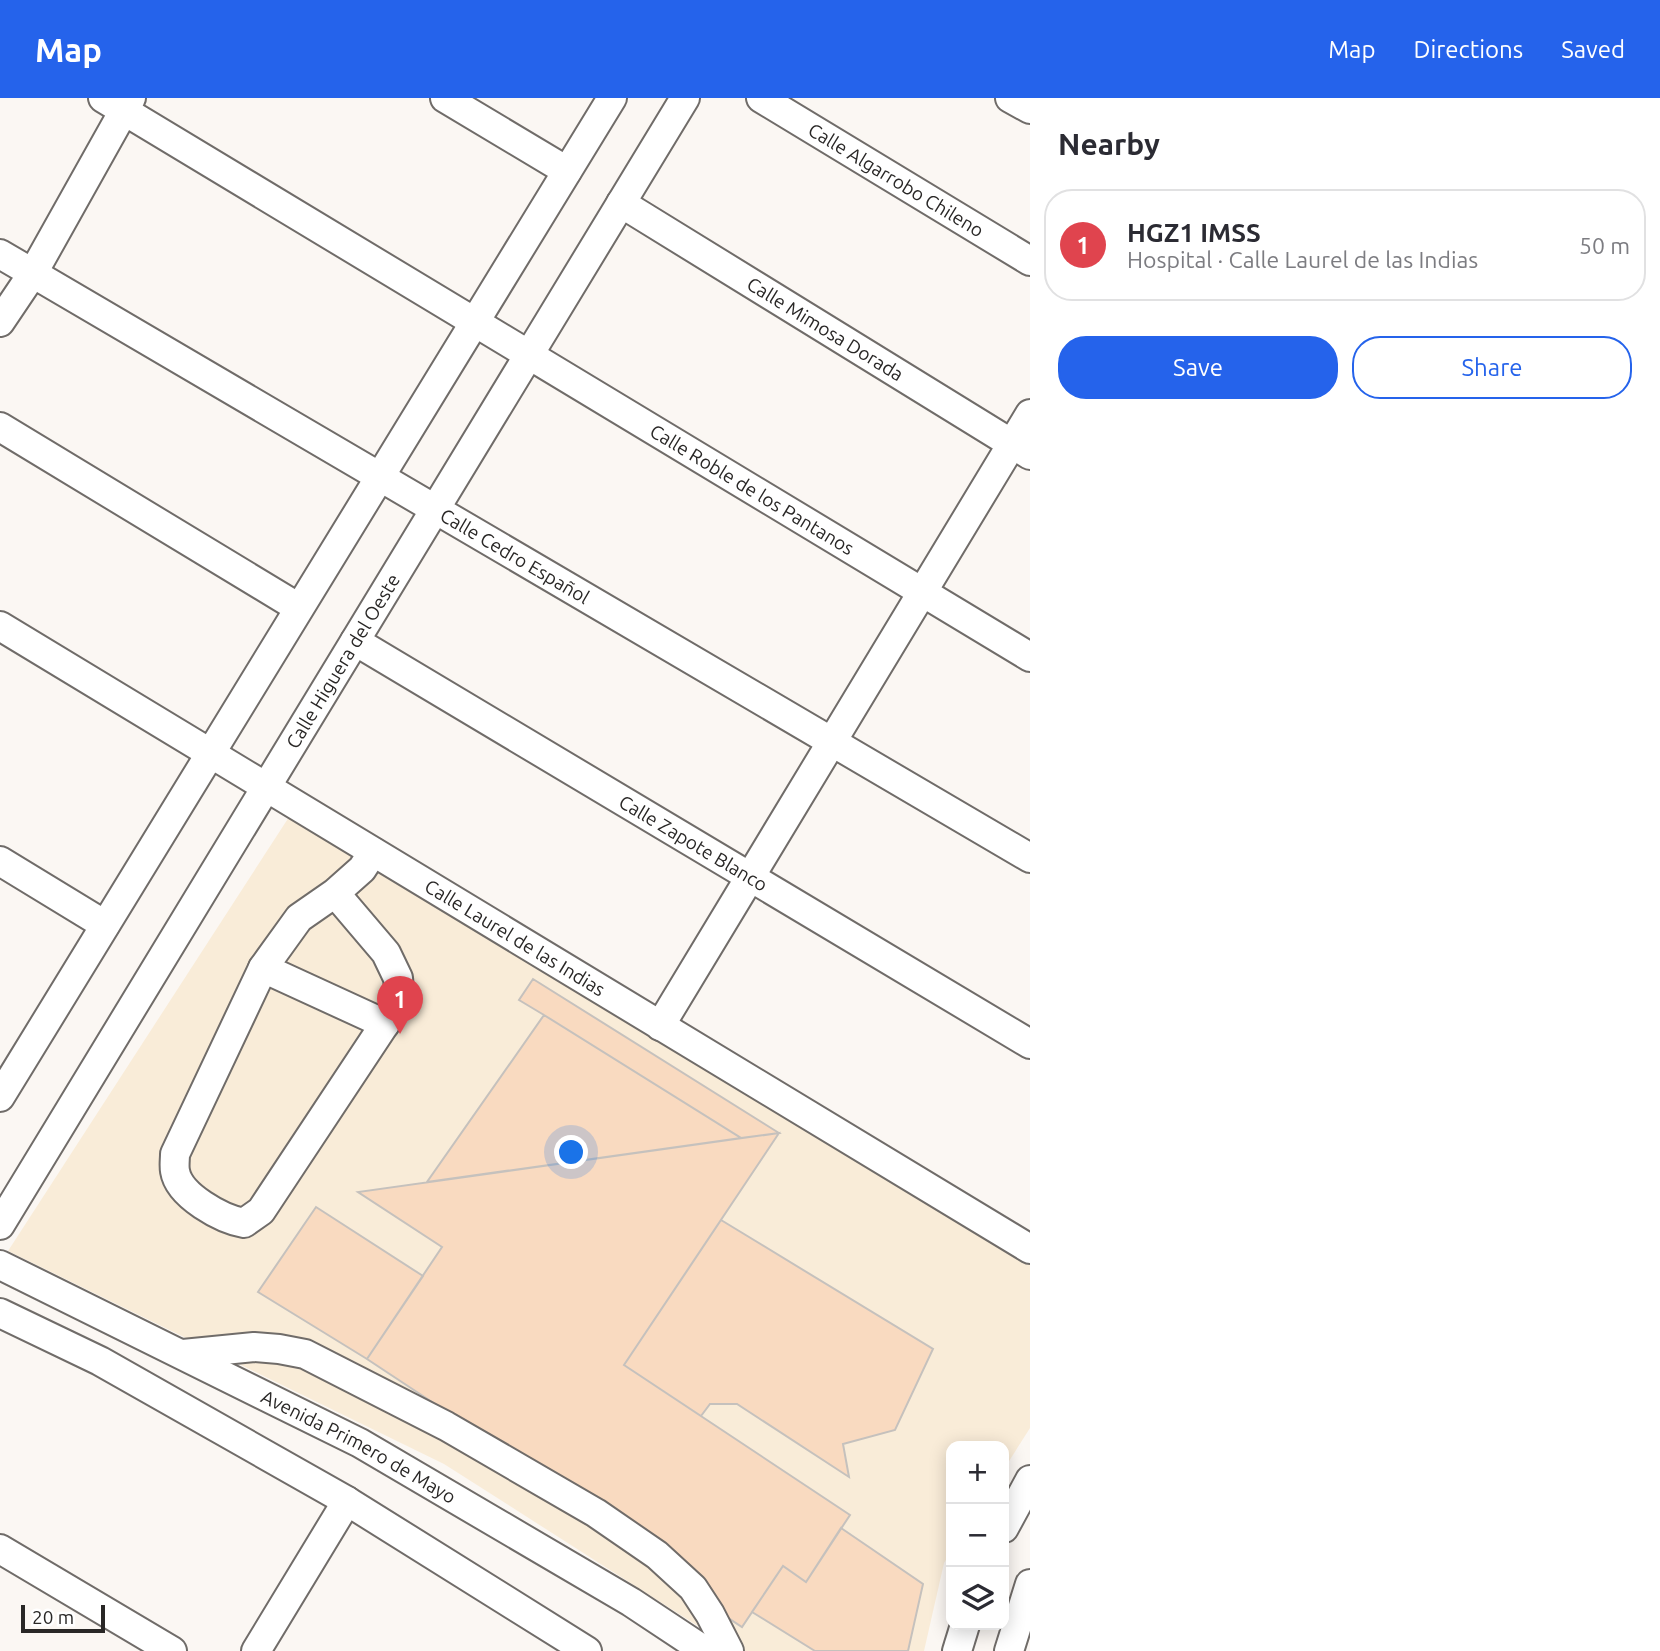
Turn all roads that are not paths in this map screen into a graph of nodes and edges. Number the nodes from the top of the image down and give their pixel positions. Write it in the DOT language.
graph roads {
  1 [pos="444,98"];
  2 [pos="612,98"];
  3 [pos="685,98"];
  4 [pos="761,98"];
  5 [pos="1010,98"];
  6 [pos="119,102"];
  7 [pos="1030,109"];
  8 [pos="567,171"];
  9 [pos="621,203"];
  10 [pos="0,254"];
  11 [pos="1030,261"];
  12 [pos="33,273"];
  13 [pos="0,322"];
  14 [pos="475,322"];
  15 [pos="529,354"];
  16 [pos="1030,414"];
  17 [pos="0,427"];
  18 [pos="1021,450"];
  19 [pos="380,477"];
  20 [pos="435,509"];
  21 [pos="922,592"];
  22 [pos="299,608"];
  23 [pos="0,626"];
  24 [pos="355,641"];
  25 [pos="1030,657"];
  26 [pos="832,742"];
  27 [pos="210,753"];
  28 [pos="266,787"];
  29 [pos="373,852"];
  30 [pos="1030,858"];
  31 [pos="0,861"];
  32 [pos="752,878"];
  33 [pos="335,893"];
  34 [pos="105,925"];
  35 [pos="263,968"];
  36 [pos="385,1024"];
  37 [pos="660,1026"];
  38 [pos="1030,1044"];
  39 [pos="0,1096"];
  40 [pos="0,1225"];
  41 [pos="1030,1249"];
  42 [pos="0,1265"];
  43 [pos="0,1313"];
  44 [pos="122,1324"];
  45 [pos="183,1354"];
  46 [pos="100,1361"];
  47 [pos="1030,1480"];
  48 [pos="347,1501"];
  49 [pos="1009,1519"];
  50 [pos="0,1549"];
  51 [pos="1030,1584"];
  52 [pos="1024,1622"];
  53 [pos="963,1630"];
  54 [pos="172,1651"];
  55 [pos="256,1651"];
  56 [pos="587,1651"];
  57 [pos="705,1651"];
  58 [pos="729,1651"];
  59 [pos="957,1651"];
  60 [pos="1009,1651"];
  1 -- 8 [label="street"];
  2 -- 8 [label="street"];
  3 -- 9 [label="street, Calle Higuera del Oeste"];
  4 -- 11 [label="street, Calle Algarrobo Chileno"];
  5 -- 7 [label="street"];
  6 -- 12 [label="street"];
  6 -- 14 [label="street, Calle Roble de los Pantanos"];
  8 -- 14 [label="street"];
  9 -- 15 [label="street, Calle Higuera del Oeste"];
  9 -- 18 [label="street, Calle Mimosa Dorada"];
  10 -- 12 [label="street, Calle Cedro Español"];
  12 -- 13 [label="street"];
  12 -- 19 [label="street, Calle Cedro Español"];
  14 -- 15 [label="street, Calle Roble de los Pantanos"];
  14 -- 19 [label="street"];
  15 -- 20 [label="street, Calle Higuera del Oeste"];
  15 -- 21 [label="street, Calle Roble de los Pantanos"];
  16 -- 18 [label="street"];
  17 -- 22 [label="street"];
  18 -- 21 [label="street"];
  19 -- 20 [label="street, Calle Cedro Español"];
  19 -- 22 [label="street"];
  20 -- 24 [label="street, Calle Higuera del Oeste"];
  20 -- 26 [label="street, Calle Cedro Español"];
  21 -- 25 [label="street, Calle Roble de los Pantanos"];
  21 -- 26 [label="street"];
  22 -- 27 [label="street"];
  23 -- 27 [label="street, Calle Laurel de las Indias"];
  24 -- 28 [label="street, Calle Higuera del Oeste"];
  24 -- 32 [label="street, Calle Zapote Blanco"];
  26 -- 30 [label="street, Calle Cedro Español"];
  26 -- 32 [label="street"];
  27 -- 28 [label="street, Calle Laurel de las Indias"];
  27 -- 34 [label="street"];
  28 -- 29 [label="street, Calle Laurel de las Indias"];
  28 -- 40 [label="street, Calle Higuera del Oeste"];
  29 -- 33 [label="street"];
  29 -- 37 [label="street, Calle Laurel de las Indias"];
  31 -- 34 [label="street"];
  32 -- 37 [label="street"];
  32 -- 38 [label="street, Calle Zapote Blanco"];
  33 -- 35 [label="street"];
  33 -- 36 [label="street"];
  34 -- 39 [label="street"];
  35 -- 36 [label="street"];
  35 -- 36 [label="street"];
  37 -- 41 [label="street, Calle Laurel de las Indias"];
  42 -- 44 [label="street, Avenida Primero de Mayo"];
  43 -- 46 [label="street"];
  44 -- 45 [label="street, Avenida Primero de Mayo"];
  44 -- 46 [label="street"];
  45 -- 57 [label="street, Avenida Primero de Mayo"];
  45 -- 58 [label="street"];
  46 -- 48 [label="street"];
  47 -- 49 [label="street"];
  48 -- 55 [label="street"];
  48 -- 56 [label="street"];
  50 -- 54 [label="street"];
  51 -- 52 [label="street"];
  52 -- 60 [label="street"];
  53 -- 59 [label="street"];
}
